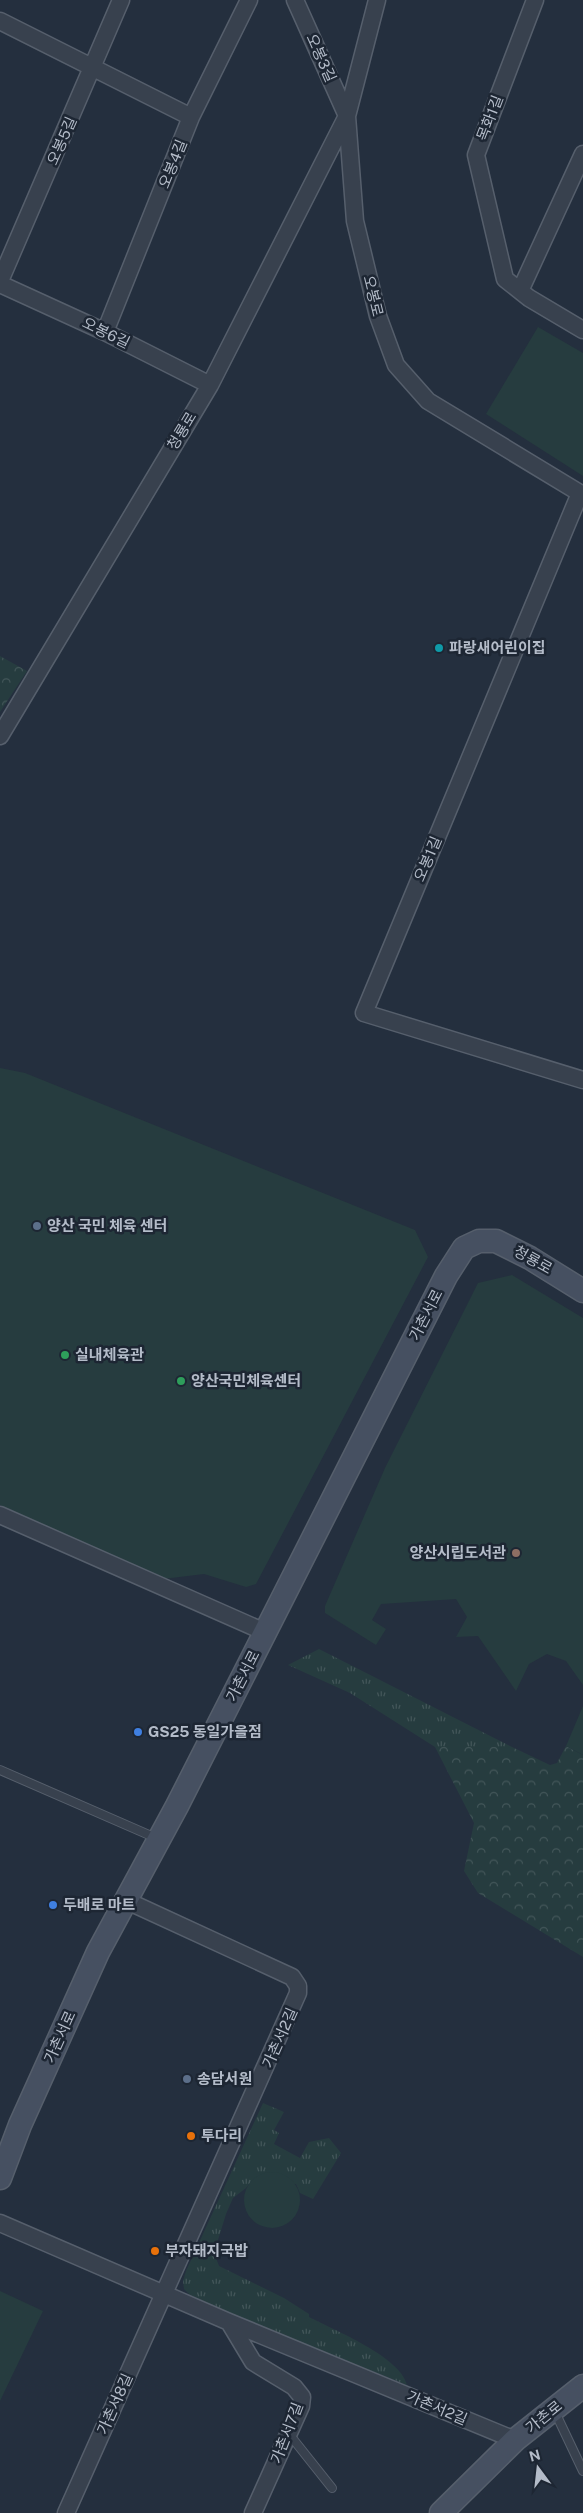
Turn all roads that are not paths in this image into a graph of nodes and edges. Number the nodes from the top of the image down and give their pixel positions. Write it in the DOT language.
graph roads {
  1 [pos="121,0"];
  2 [pos="249,0"];
  3 [pos="295,0"];
  4 [pos="377,0"];
  5 [pos="535,0"];
  6 [pos="0,21"];
  7 [pos="92,68"];
  8 [pos="348,116"];
  9 [pos="192,117"];
  10 [pos="583,154"];
  11 [pos="0,283"];
  12 [pos="520,290"];
  13 [pos="583,330"];
  14 [pos="105,332"];
  15 [pos="210,385"];
  16 [pos="582,494"];
  17 [pos="0,736"];
  18 [pos="583,1080"];
  19 [pos="479,1241"];
  20 [pos="583,1291"];
  21 [pos="0,1515"];
  22 [pos="265,1632"];
  23 [pos="0,1770"];
  24 [pos="158,1839"];
  25 [pos="125,1900"];
  26 [pos="0,2178"];
  27 [pos="0,2223"];
  28 [pos="165,2294"];
  29 [pos="229,2322"];
  30 [pos="583,2386"];
  31 [pos="553,2409"];
  32 [pos="289,2434"];
  33 [pos="515,2440"];
  34 [pos="583,2471"];
  35 [pos="332,2488"];
  36 [pos="66,2513"];
  37 [pos="254,2513"];
  38 [pos="441,2513"];
  1 -- 7 [label="street, 오봉5길"];
  2 -- 9 [label="street, 오봉4길"];
  3 -- 8 [label="street, 오봉3길"];
  4 -- 8 [label="street, 오봉로"];
  5 -- 12 [label="street, 목화1길"];
  6 -- 7 [label="street"];
  7 -- 9 [label="street"];
  7 -- 11 [label="street, 오봉5길"];
  8 -- 15 [label="street, 청룡로"];
  8 -- 16 [label="street, 오봉로"];
  9 -- 14 [label="street, 오봉4길"];
  10 -- 12 [label="street"];
  11 -- 14 [label="street, 오봉6길"];
  12 -- 13 [label="street, 목화1길"];
  14 -- 15 [label="street, 오봉6길"];
  15 -- 17 [label="street, 청룡로"];
  16 -- 18 [label="street, 오봉1길"];
  19 -- 20 [label="street, 청룡로"];
  19 -- 22 [label="street, 가촌서로"];
  21 -- 22 [label="street"];
  22 -- 24 [label="street, 가촌서로"];
  23 -- 24 [label="lane"];
  24 -- 25 [label="street, 가촌서로"];
  25 -- 26 [label="street, 가촌서로"];
  25 -- 28 [label="street, 가촌서2길"];
  27 -- 28 [label="street, 가촌서2길"];
  28 -- 29 [label="street, 가촌서2길"];
  28 -- 36 [label="street, 가촌서8길"];
  29 -- 32 [label="street, 가촌서7길"];
  29 -- 33 [label="street, 가촌서2길"];
  30 -- 31 [label="street, 가촌로"];
  31 -- 33 [label="street, 가촌로"];
  31 -- 34 [label="lane"];
  32 -- 35 [label="lane"];
  32 -- 37 [label="street, 가촌서7길"];
  33 -- 38 [label="street, 가촌로"];
}
